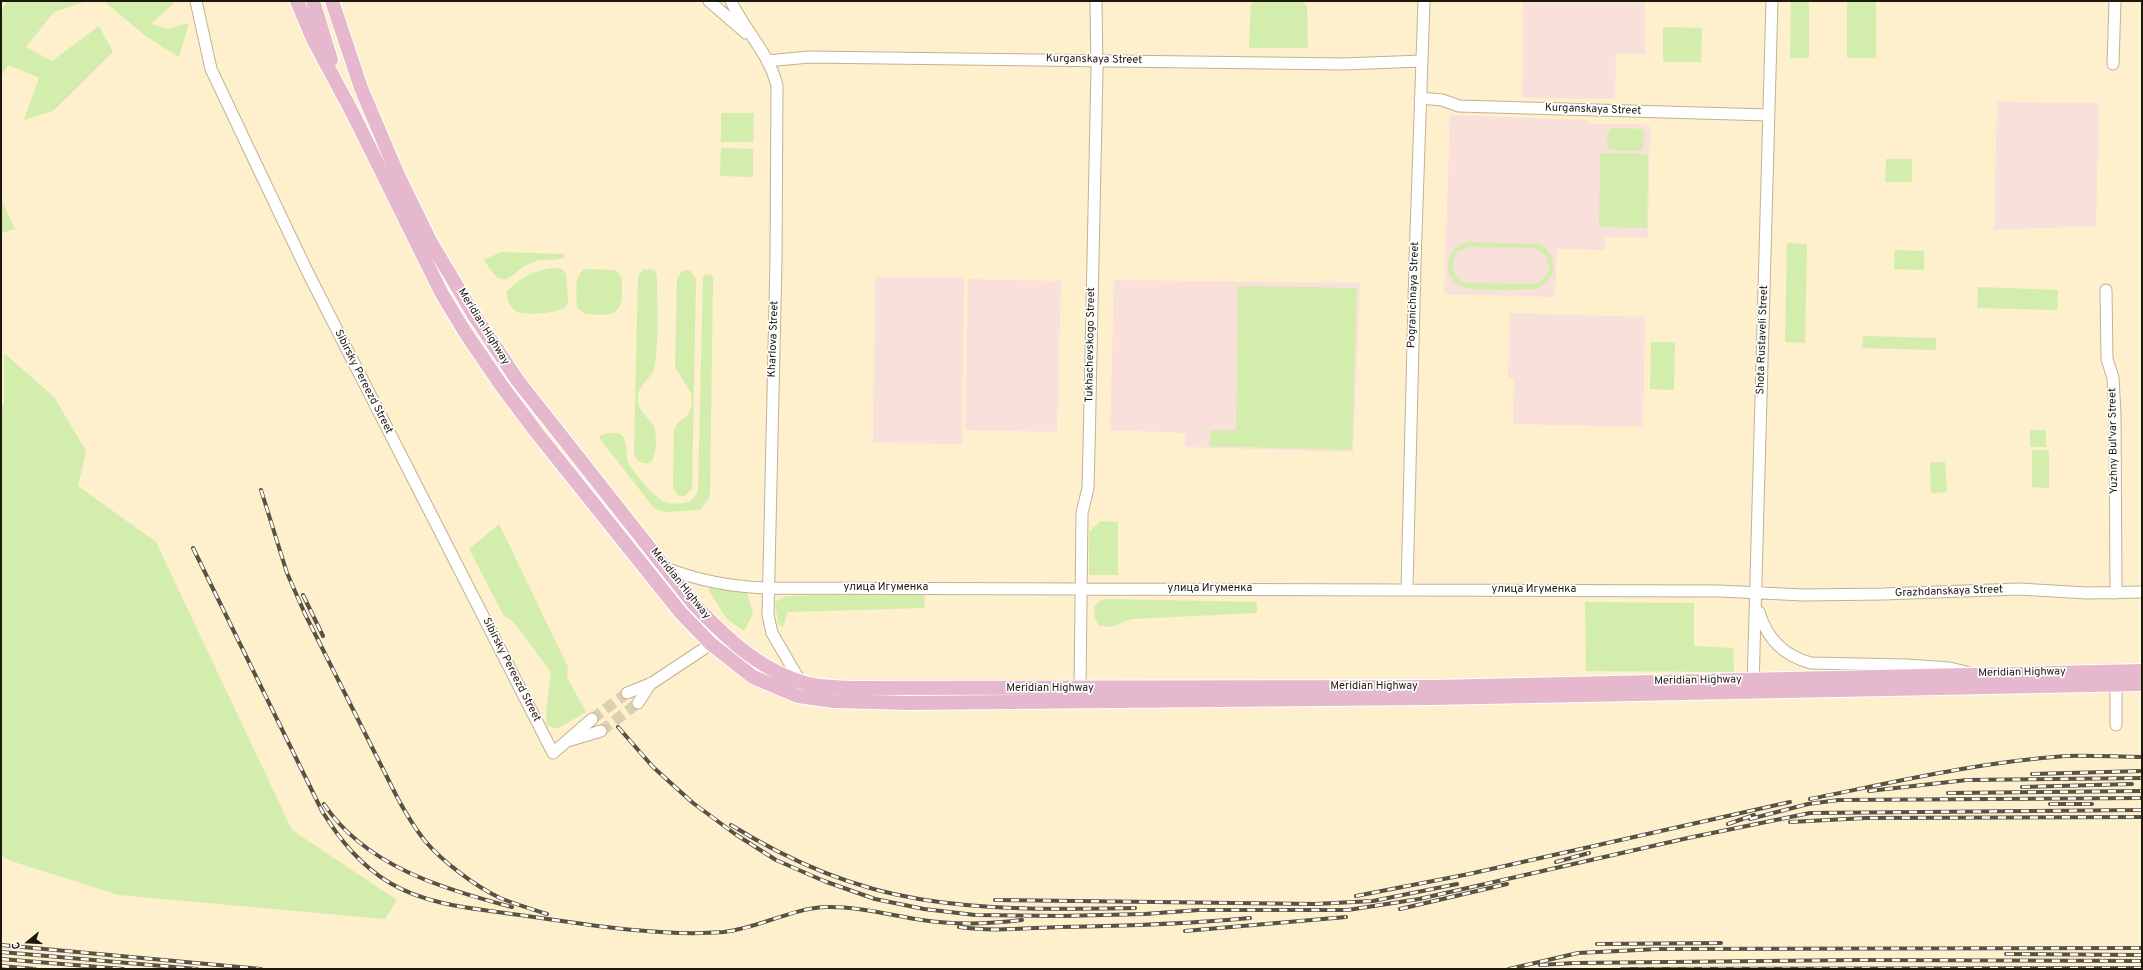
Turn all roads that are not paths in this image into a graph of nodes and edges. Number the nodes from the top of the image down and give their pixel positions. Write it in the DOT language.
graph roads {
  1 [pos="196,1"];
  2 [pos="297,1"];
  3 [pos="313,1"];
  4 [pos="332,1"];
  5 [pos="723,1"];
  6 [pos="731,1"];
  7 [pos="1096,1"];
  8 [pos="1424,1"];
  9 [pos="1772,1"];
  10 [pos="2114,1"];
  11 [pos="710,2"];
  12 [pos="755,41"];
  13 [pos="767,60"];
  14 [pos="1097,61"];
  15 [pos="1422,61"];
  16 [pos="2113,64"];
  17 [pos="1420,98"];
  18 [pos="353,114"];
  19 [pos="1768,115"];
  20 [pos="2106,290"];
  21 [pos="666,568"];
  22 [pos="768,588"];
  23 [pos="1081,589"];
  24 [pos="1407,589"];
  25 [pos="2142,592"];
  26 [pos="2116,593"];
  27 [pos="1756,599"];
  28 [pos="711,644"];
  29 [pos="2142,671"];
  30 [pos="1975,674"];
  31 [pos="800,681"];
  32 [pos="652,683"];
  33 [pos="2142,684"];
  34 [pos="2116,685"];
  35 [pos="1754,686"];
  36 [pos="1080,689"];
  37 [pos="627,693"];
  38 [pos="638,703"];
  39 [pos="592,719"];
  40 [pos="2116,725"];
  41 [pos="601,731"];
  42 [pos="567,742"];
  1 -- 42 [label="street, Sibirsky Pereezd Street"];
  2 -- 18 [label="main road"];
  3 -- 18 [label="main road"];
  4 -- 21 [label="main road, Meridian Highway"];
  5 -- 11 [label="street"];
  6 -- 12 [label="street, Kharlova Street"];
  7 -- 14 [label="street, Tukhachevskogo Street"];
  8 -- 15 [label="street, Pogranichnaya Street"];
  9 -- 19 [label="street, Shota Rustaveli Street"];
  10 -- 16 [label="street"];
  11 -- 12 [label="street"];
  12 -- 13 [label="street, Kharlova Street"];
  13 -- 14 [label="street, Kurganskaya Street"];
  13 -- 22 [label="street, Kharlova Street"];
  14 -- 15 [label="street, Kurganskaya Street"];
  14 -- 23 [label="street, Tukhachevskogo Street"];
  15 -- 17 [label="street, Pogranichnaya Street"];
  17 -- 19 [label="street, Kurganskaya Street"];
  17 -- 24 [label="street, Pogranichnaya Street"];
  18 -- 28 [label="main road, Meridian Highway"];
  19 -- 27 [label="street, Shota Rustaveli Street"];
  20 -- 26 [label="street, Yuzhny Bul'var Street"];
  21 -- 22 [label="street, улица Игуменка"];
  21 -- 31 [label="main road, Meridian Highway"];
  22 -- 23 [label="street, улица Игуменка"];
  22 -- 31 [label="street, Kharlova Street"];
  23 -- 24 [label="street, улица Игуменка"];
  23 -- 36 [label="street, Tukhachevskogo Street"];
  24 -- 27 [label="street, улица Игуменка"];
  25 -- 26 [label="street, Grazhdanskaya Street"];
  26 -- 27 [label="street, Grazhdanskaya Street"];
  27 -- 30 [label="street"];
  27 -- 35 [label="street, Shota Rustaveli Street"];
  28 -- 32 [label="street"];
  28 -- 35 [label="main road, Meridian Highway"];
  29 -- 30 [label="main road, Meridian Highway"];
  30 -- 35 [label="main road, Meridian Highway"];
  31 -- 36 [label="main road, Meridian Highway"];
  32 -- 37 [label="street"];
  32 -- 38 [label="street"];
  33 -- 34 [label="main road, Meridian Highway"];
  34 -- 35 [label="main road, Meridian Highway"];
  34 -- 40 [label="street"];
  35 -- 36 [label="main road, Meridian Highway"];
  39 -- 42 [label="street"];
  41 -- 42 [label="street"];
}
